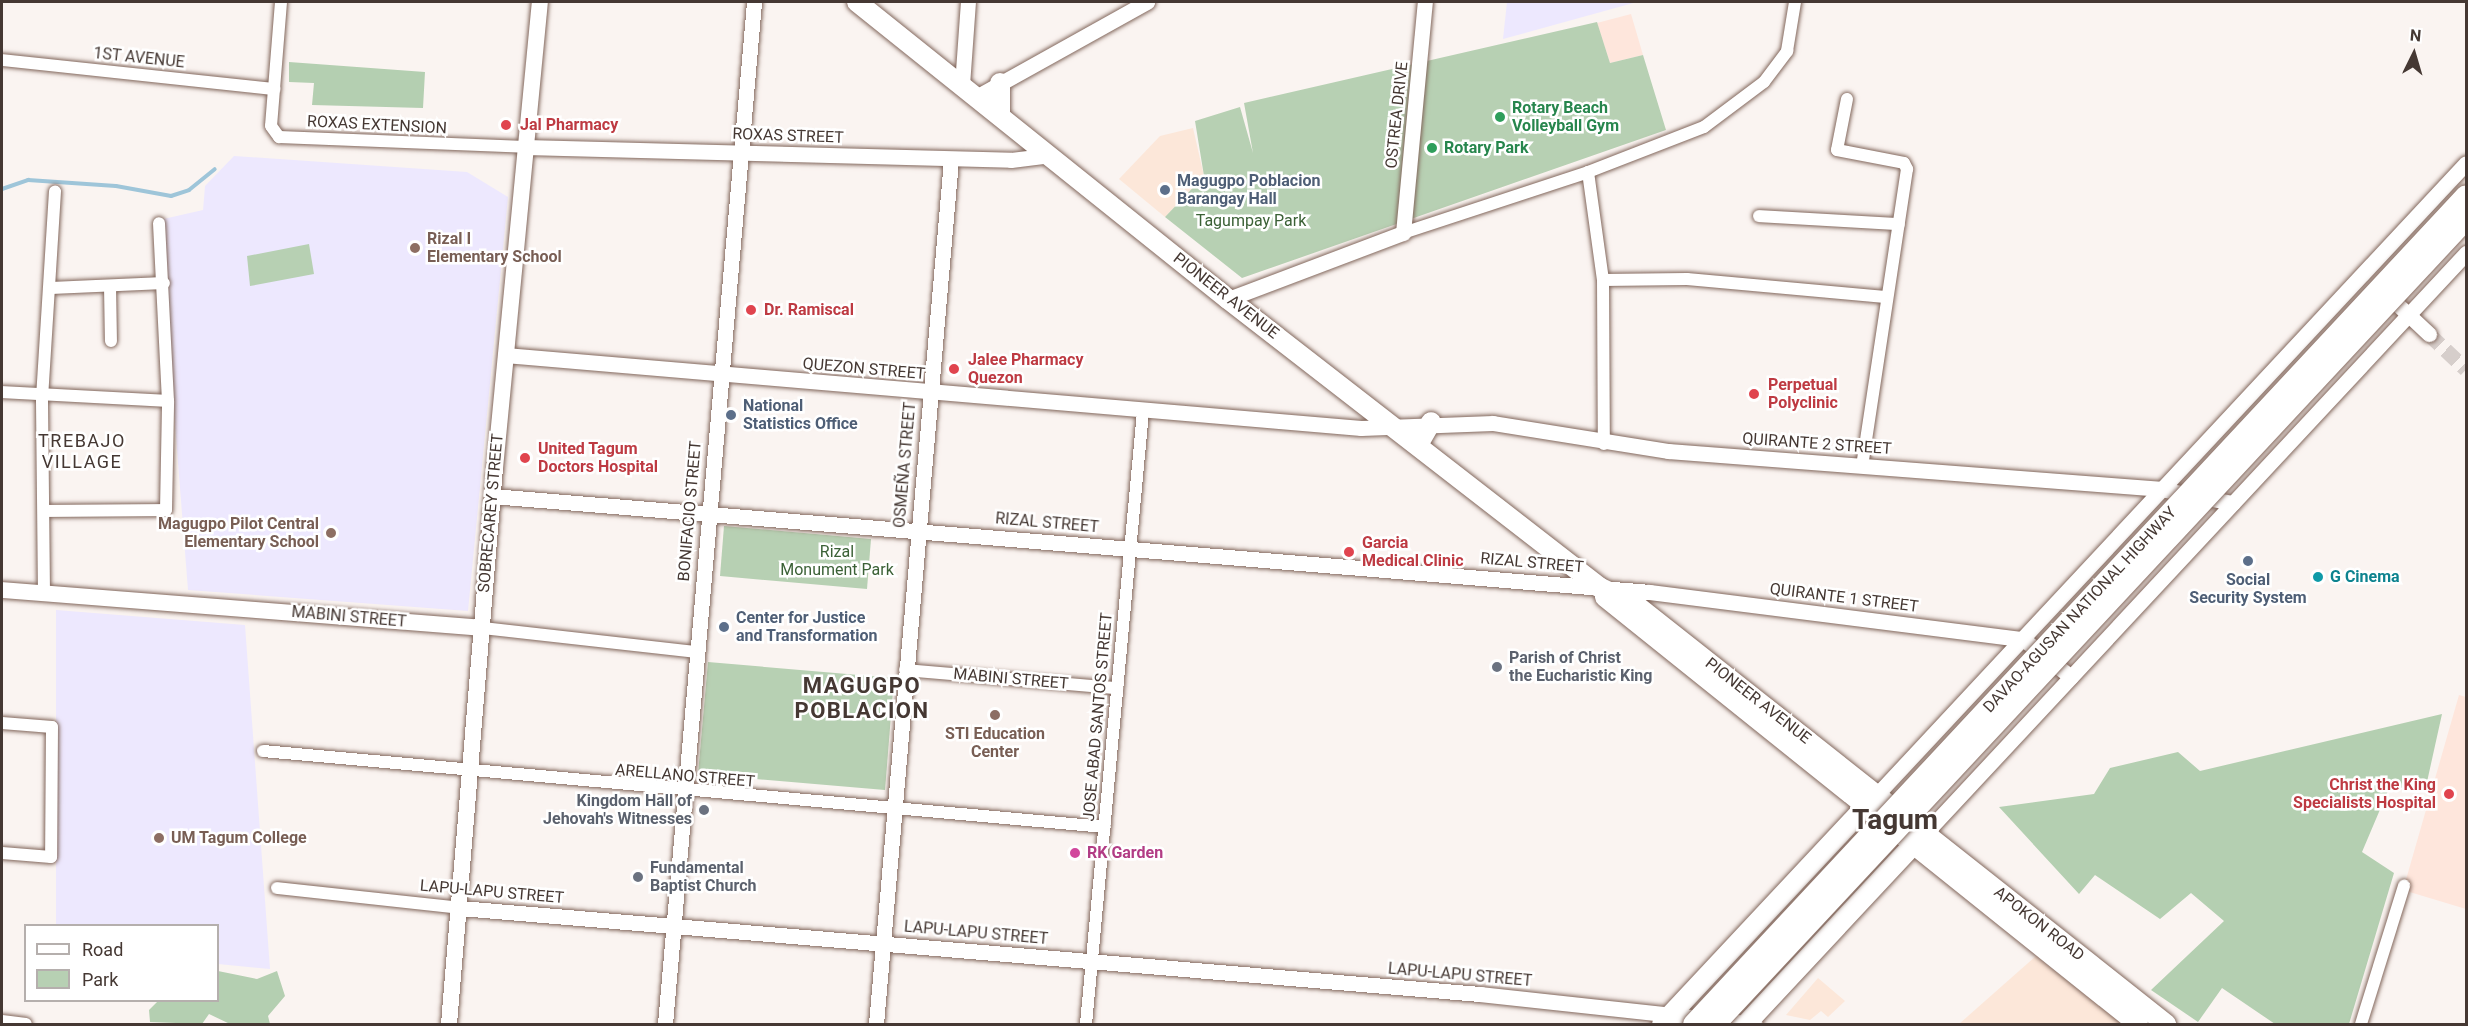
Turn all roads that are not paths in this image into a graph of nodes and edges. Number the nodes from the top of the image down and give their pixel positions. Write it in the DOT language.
graph roads {
  1 [pos="281,2"];
  2 [pos="540,2"];
  3 [pos="754,2"];
  4 [pos="856,2"];
  5 [pos="968,2"];
  6 [pos="1147,2"];
  7 [pos="1425,2"];
  8 [pos="1796,2"];
  9 [pos="2,60"];
  10 [pos="1000,83"];
  11 [pos="274,89"];
  12 [pos="969,91"];
  13 [pos="1847,99"];
  14 [pos="1000,116"];
  15 [pos="525,147"];
  16 [pos="739,152"];
  17 [pos="1049,155"];
  18 [pos="951,159"];
  19 [pos="2466,163"];
  20 [pos="1588,172"];
  21 [pos="55,191"];
  22 [pos="2466,195"];
  23 [pos="1759,216"];
  24 [pos="2466,220"];
  25 [pos="159,223"];
  26 [pos="1899,224"];
  27 [pos="2466,230"];
  28 [pos="1402,233"];
  29 [pos="2466,253"];
  30 [pos="1603,280"];
  31 [pos="164,283"];
  32 [pos="110,286"];
  33 [pos="51,288"];
  34 [pos="1885,297"];
  35 [pos="1228,299"];
  36 [pos="2403,309"];
  37 [pos="2429,334"];
  38 [pos="111,341"];
  39 [pos="505,355"];
  40 [pos="719,374"];
  41 [pos="2,392"];
  42 [pos="929,393"];
  43 [pos="42,398"];
  44 [pos="168,401"];
  45 [pos="1143,412"];
  46 [pos="1431,422"];
  47 [pos="1400,428"];
  48 [pos="1419,443"];
  49 [pos="1605,444"];
  50 [pos="1862,466"];
  51 [pos="2160,489"];
  52 [pos="492,496"];
  53 [pos="2234,502"];
  54 [pos="46,511"];
  55 [pos="708,514"];
  56 [pos="917,531"];
  57 [pos="1130,548"];
  58 [pos="1599,587"];
  59 [pos="2,590"];
  60 [pos="44,593"];
  61 [pos="482,628"];
  62 [pos="2035,641"];
  63 [pos="696,652"];
  64 [pos="2066,667"];
  65 [pos="905,670"];
  66 [pos="1117,688"];
  67 [pos="2,723"];
  68 [pos="263,751"];
  69 [pos="471,774"];
  70 [pos="684,793"];
  71 [pos="1877,806"];
  72 [pos="894,809"];
  73 [pos="1105,826"];
  74 [pos="1913,834"];
  75 [pos="2,853"];
  76 [pos="2404,886"];
  77 [pos="277,888"];
  78 [pos="460,908"];
  79 [pos="672,926"];
  80 [pos="882,942"];
  81 [pos="1091,961"];
  82 [pos="1667,1020"];
  83 [pos="2,1021"];
  84 [pos="26,1024"];
  85 [pos="450,1024"];
  86 [pos="665,1024"];
  87 [pos="876,1024"];
  88 [pos="1086,1024"];
  89 [pos="1693,1024"];
  90 [pos="1716,1024"];
  91 [pos="1747,1024"];
  92 [pos="1754,1024"];
  93 [pos="2138,1024"];
  94 [pos="2166,1024"];
  95 [pos="2361,1024"];
  1 -- 11 [label="street"];
  2 -- 15 [label="main road, SOBRECAREY STREET"];
  3 -- 16 [label="street, BONIFACIO STREET"];
  4 -- 12 [label="highway, PIONEER AVENUE"];
  5 -- 12 [label="street"];
  6 -- 10 [label="street"];
  7 -- 28 [label="street, OSTREA DRIVE"];
  8 -- 20 [label="street"];
  9 -- 11 [label="street, 1ST AVENUE"];
  10 -- 12 [label="street"];
  10 -- 14 [label="highway"];
  11 -- 15 [label="street, ROXAS EXTENSION"];
  12 -- 14 [label="highway, PIONEER AVENUE"];
  13 -- 26 [label="street"];
  14 -- 17 [label="highway, PIONEER AVENUE"];
  15 -- 16 [label="street, ROXAS STREET"];
  15 -- 39 [label="main road, SOBRECAREY STREET"];
  16 -- 18 [label="street, ROXAS STREET"];
  16 -- 40 [label="street, BONIFACIO STREET"];
  17 -- 18 [label="street, ROXAS STREET"];
  17 -- 35 [label="highway, PIONEER AVENUE"];
  18 -- 42 [label="street, OSMEÑA STREET"];
  19 -- 51 [label="street"];
  20 -- 28 [label="street"];
  20 -- 30 [label="street"];
  21 -- 33 [label="street"];
  22 -- 89 [label="highway, DAVAO-AGUSAN NATIONAL HIGHWAY, bridge"];
  23 -- 26 [label="street"];
  24 -- 90 [label="highway, DAVAO-AGUSAN NATIONAL HIGHWAY, bridge"];
  25 -- 31 [label="street"];
  26 -- 34 [label="street"];
  27 -- 36 [label="highway"];
  28 -- 35 [label="street"];
  29 -- 36 [label="street"];
  30 -- 34 [label="street"];
  30 -- 49 [label="street"];
  31 -- 32 [label="street"];
  31 -- 44 [label="street"];
  32 -- 33 [label="street"];
  32 -- 38 [label="street"];
  33 -- 43 [label="street"];
  34 -- 50 [label="street"];
  35 -- 47 [label="highway, PIONEER AVENUE"];
  36 -- 37 [label="street"];
  36 -- 53 [label="street"];
  39 -- 40 [label="street, QUEZON STREET"];
  39 -- 52 [label="main road, SOBRECAREY STREET"];
  40 -- 42 [label="street, QUEZON STREET"];
  40 -- 55 [label="street, BONIFACIO STREET"];
  41 -- 43 [label="street"];
  42 -- 45 [label="street, QUEZON STREET"];
  42 -- 56 [label="street, OSMEÑA STREET"];
  43 -- 44 [label="street"];
  43 -- 54 [label="street"];
  44 -- 54 [label="street"];
  45 -- 47 [label="street, QUEZON STREET"];
  45 -- 57 [label="street, JOSE ABAD SANTOS STREET"];
  46 -- 47 [label="street, QUIRANTE 2 STREET"];
  46 -- 48 [label="highway"];
  46 -- 49 [label="street, QUIRANTE 2 STREET"];
  47 -- 48 [label="highway, PIONEER AVENUE"];
  48 -- 58 [label="highway, PIONEER AVENUE"];
  49 -- 50 [label="street, QUIRANTE 2 STREET"];
  50 -- 51 [label="street, QUIRANTE 2 STREET"];
  51 -- 53 [label="street, QUIRANTE 2 STREET"];
  51 -- 62 [label="street"];
  52 -- 55 [label="street, RIZAL STREET"];
  52 -- 61 [label="main road, SOBRECAREY STREET"];
  53 -- 64 [label="street"];
  54 -- 60 [label="street"];
  55 -- 56 [label="street, RIZAL STREET"];
  55 -- 63 [label="street, BONIFACIO STREET"];
  56 -- 57 [label="street, RIZAL STREET"];
  56 -- 65 [label="street, OSMEÑA STREET"];
  57 -- 58 [label="street, RIZAL STREET"];
  57 -- 66 [label="street, JOSE ABAD SANTOS STREET"];
  58 -- 62 [label="street, QUIRANTE 1 STREET"];
  58 -- 71 [label="highway, PIONEER AVENUE"];
  59 -- 60 [label="main road, MABINI STREET"];
  60 -- 61 [label="main road, MABINI STREET"];
  61 -- 63 [label="street, MABINI STREET"];
  61 -- 69 [label="main road, SOBRECAREY STREET"];
  62 -- 64 [label="street"];
  62 -- 71 [label="highway, DAVAO-AGUSAN NATIONAL HIGHWAY"];
  63 -- 70 [label="street, BONIFACIO STREET"];
  64 -- 74 [label="highway, DAVAO-AGUSAN NATIONAL HIGHWAY"];
  65 -- 66 [label="street, MABINI STREET"];
  65 -- 72 [label="street, OSMEÑA STREET"];
  66 -- 73 [label="street, JOSE ABAD SANTOS STREET"];
  67 -- 75 [label="street"];
  68 -- 69 [label="street, ARELLANO STREET"];
  69 -- 70 [label="street, ARELLANO STREET"];
  69 -- 78 [label="main road, SOBRECAREY STREET"];
  70 -- 72 [label="street, ARELLANO STREET"];
  70 -- 79 [label="street, BONIFACIO STREET"];
  71 -- 74 [label="highway, PIONEER AVENUE"];
  71 -- 82 [label="highway, DAVAO-AGUSAN NATIONAL HIGHWAY"];
  72 -- 73 [label="street, ARELLANO STREET"];
  72 -- 80 [label="street, OSMEÑA STREET"];
  73 -- 81 [label="street, JOSE ABAD SANTOS STREET"];
  74 -- 91 [label="highway, DAVAO-AGUSAN NATIONAL HIGHWAY"];
  74 -- 93 [label="highway, APOKON ROAD"];
  74 -- 94 [label="highway, APOKON ROAD"];
  76 -- 95 [label="street"];
  77 -- 78 [label="street, LAPU-LAPU STREET"];
  78 -- 79 [label="street, LAPU-LAPU STREET"];
  78 -- 85 [label="main road, SOBRECAREY STREET"];
  79 -- 80 [label="street, LAPU-LAPU STREET"];
  79 -- 86 [label="street, BONIFACIO STREET"];
  80 -- 81 [label="street, LAPU-LAPU STREET"];
  80 -- 87 [label="street, OSMEÑA STREET"];
  81 -- 82 [label="street, LAPU-LAPU STREET"];
  81 -- 88 [label="street, JOSE ABAD SANTOS STREET"];
  82 -- 91 [label="street, LAPU-LAPU STREET"];
  83 -- 84 [label="street"];
  91 -- 92 [label="street, LAPU-LAPU STREET"];
}
